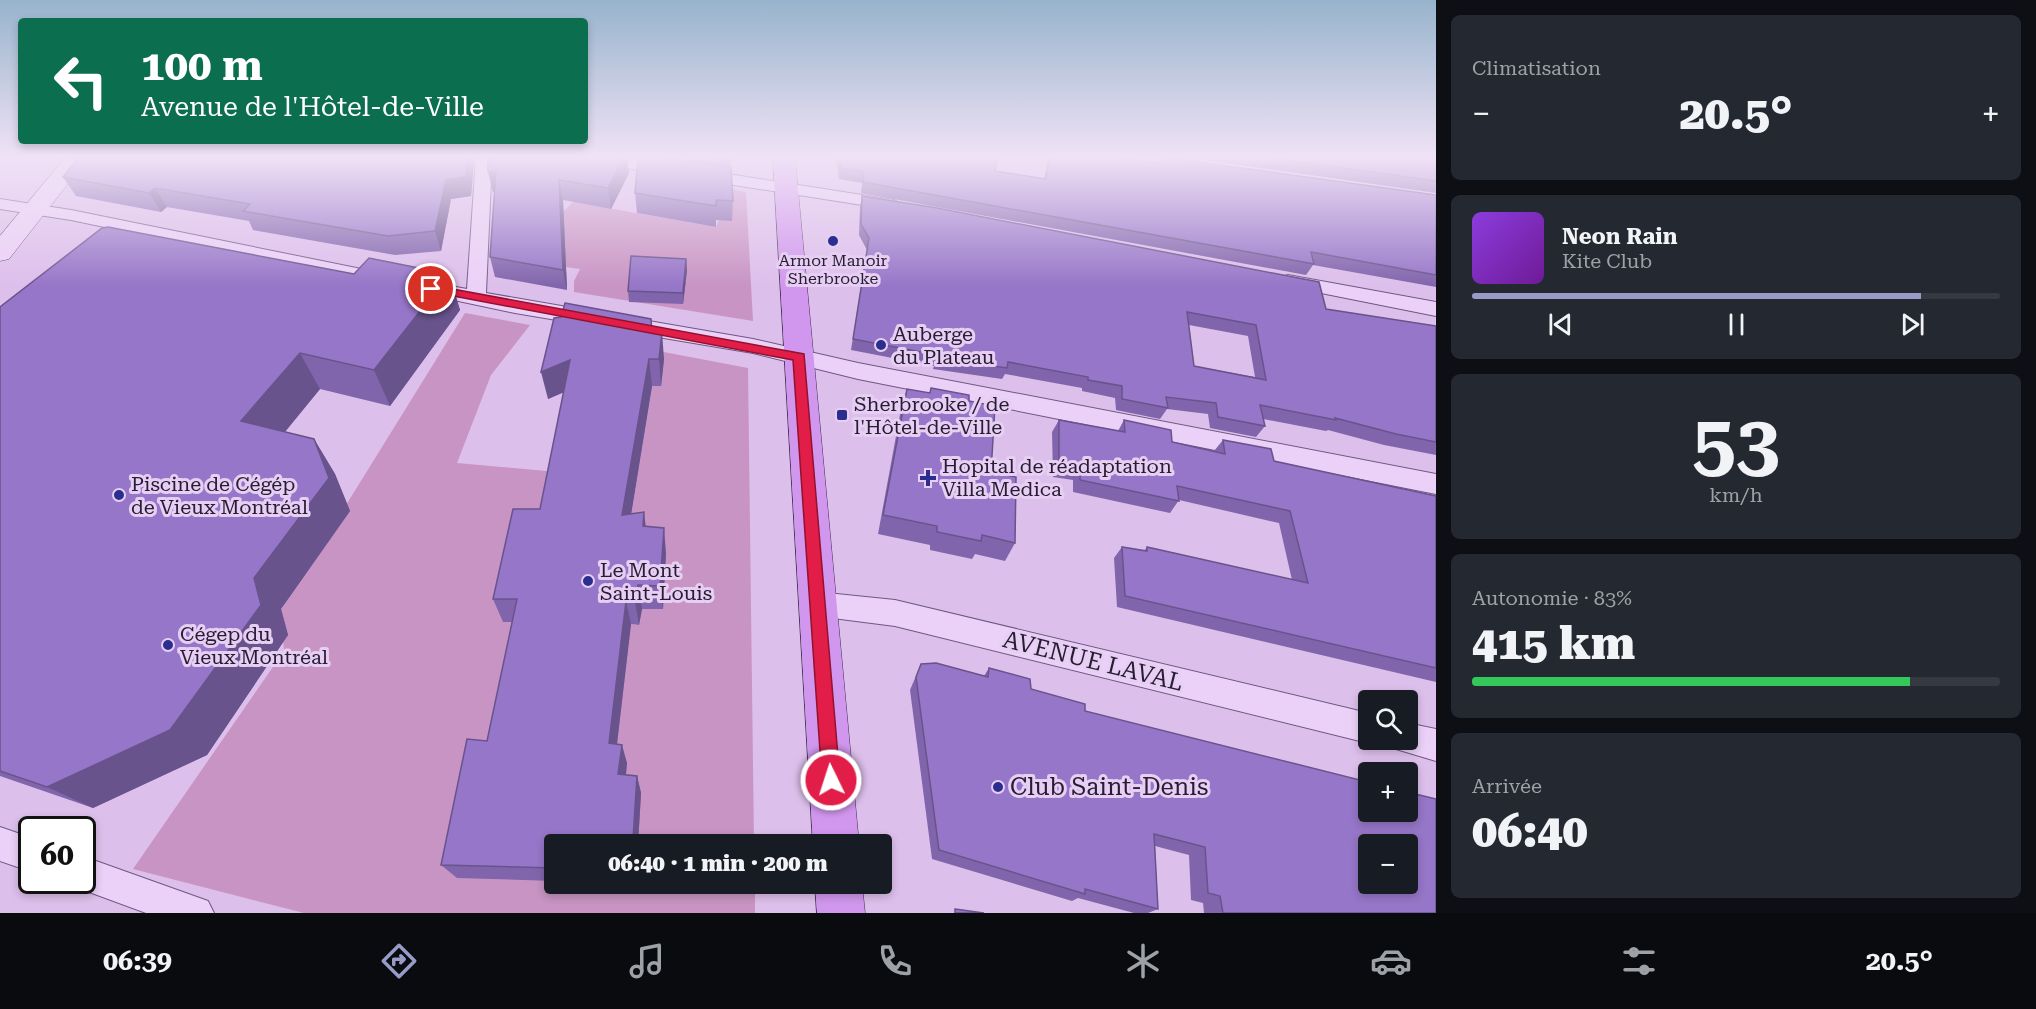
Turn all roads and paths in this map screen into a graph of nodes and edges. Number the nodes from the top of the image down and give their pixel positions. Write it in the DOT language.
graph roads {
  1 [pos="42,201"];
  2 [pos="482,201"];
  3 [pos="788,201"];
  4 [pos="868,201"];
  5 [pos="0,204"];
  6 [pos="912,208"];
  7 [pos="35,209"];
  8 [pos="0,253"];
  9 [pos="1274,279"];
  10 [pos="476,298"];
  11 [pos="1436,309"];
  12 [pos="799,357"];
  13 [pos="1436,484"];
  14 [pos="817,604"];
  15 [pos="1358,727"];
  16 [pos="1418,741"];
  17 [pos="1436,745"];
  18 [pos="835,834"];
  19 [pos="0,844"];
  20 [pos="18,850"];
  21 [pos="96,878"];
  22 [pos="840,894"];
  23 [pos="196,913"];
  24 [pos="841,913"];
  1 -- 7 [label="main road"];
  2 -- 10 [label="street"];
  3 -- 12 [label="main road"];
  4 -- 6 [label="street"];
  5 -- 7 [label="street"];
  7 -- 8 [label="main road"];
  7 -- 10 [label="street"];
  9 -- 11 [label="street"];
  10 -- 12 [label="street"];
  12 -- 13 [label="street"];
  12 -- 14 [label="main road"];
  14 -- 15 [label="street, AVENUE LAVAL"];
  14 -- 18 [label="main road"];
  16 -- 17 [label="street"];
  19 -- 20 [label="street"];
  21 -- 23 [label="street"];
  22 -- 24 [label="main road"];
}
